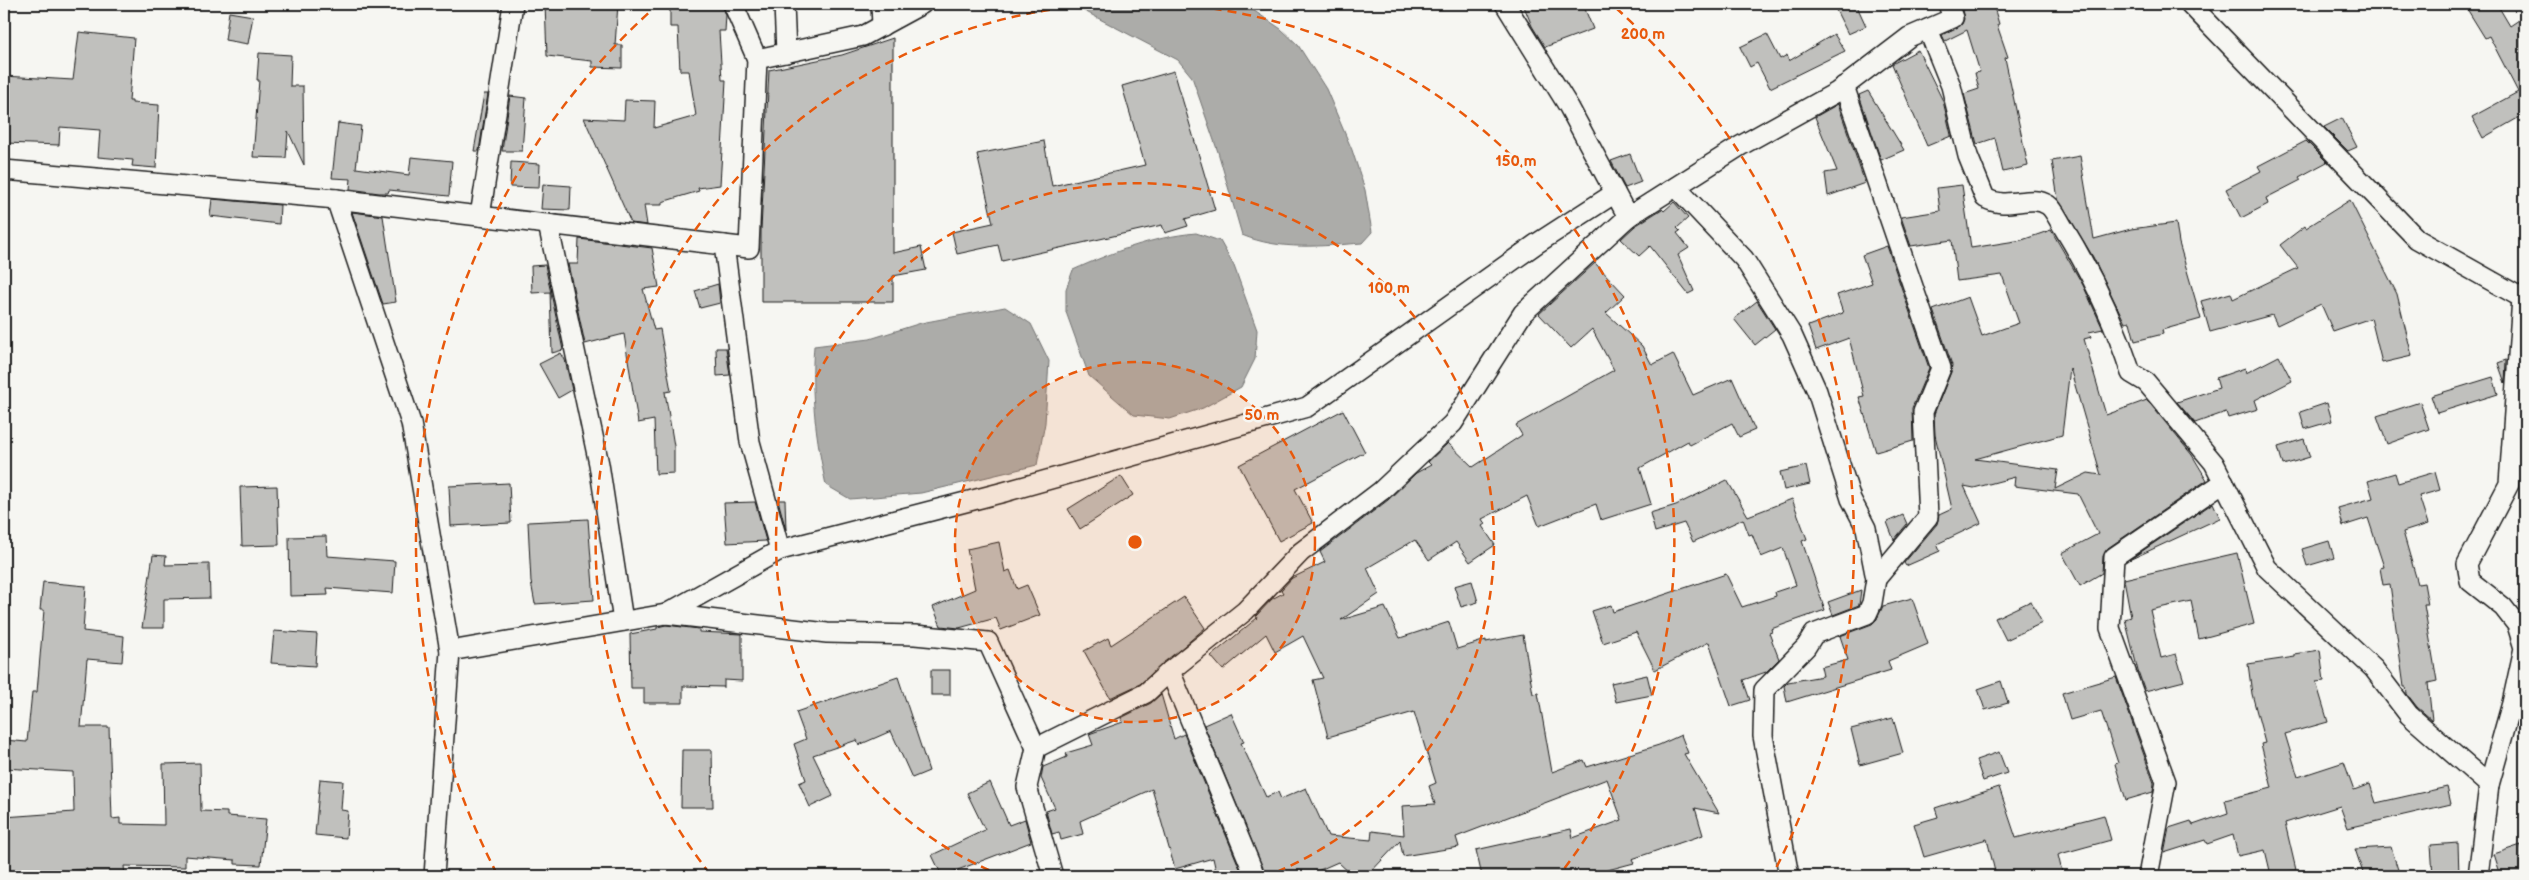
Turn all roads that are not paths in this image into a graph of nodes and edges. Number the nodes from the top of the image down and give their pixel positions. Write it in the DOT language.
graph roads {
  1 [pos="513,4"];
  2 [pos="733,4"];
  3 [pos="784,4"];
  4 [pos="881,4"];
  5 [pos="922,4"];
  6 [pos="1505,4"];
  7 [pos="1948,4"];
  8 [pos="2190,4"];
  9 [pos="882,26"];
  10 [pos="1928,29"];
  11 [pos="786,53"];
  12 [pos="757,59"];
  13 [pos="1844,86"];
  14 [pos="4,170"];
  15 [pos="1676,187"];
  16 [pos="1615,193"];
  17 [pos="336,199"];
  18 [pos="480,216"];
  19 [pos="1628,217"];
  20 [pos="548,224"];
  21 [pos="724,245"];
  22 [pos="2524,298"];
  23 [pos="2224,482"];
  24 [pos="780,550"];
  25 [pos="1876,579"];
  26 [pos="666,614"];
  27 [pos="623,622"];
  28 [pos="450,651"];
  29 [pos="1170,671"];
  30 [pos="1036,748"];
  31 [pos="2489,785"];
  32 [pos="434,876"];
  33 [pos="1053,876"];
  34 [pos="1255,876"];
  35 [pos="1789,876"];
  36 [pos="2148,876"];
  37 [pos="2478,876"];
  1 -- 18 [label="street"];
  2 -- 12 [label="street"];
  3 -- 11 [label="street"];
  4 -- 9 [label="street"];
  5 -- 9 [label="street"];
  6 -- 16 [label="street"];
  7 -- 10 [label="street"];
  8 -- 22 [label="street"];
  9 -- 11 [label="street"];
  10 -- 13 [label="street"];
  10 -- 23 [label="street"];
  11 -- 12 [label="street"];
  12 -- 21 [label="street"];
  13 -- 15 [label="street"];
  13 -- 25 [label="street"];
  14 -- 17 [label="street"];
  15 -- 19 [label="street"];
  15 -- 25 [label="street"];
  16 -- 19 [label="street"];
  16 -- 24 [label="street"];
  17 -- 18 [label="street"];
  17 -- 28 [label="street"];
  18 -- 20 [label="street"];
  19 -- 29 [label="street"];
  20 -- 21 [label="street"];
  20 -- 27 [label="street"];
  21 -- 24 [label="street"];
  22 -- 31 [label="street"];
  23 -- 31 [label="street"];
  23 -- 36 [label="street"];
  24 -- 26 [label="street"];
  25 -- 35 [label="street"];
  26 -- 27 [label="street"];
  26 -- 30 [label="street"];
  27 -- 28 [label="street"];
  28 -- 32 [label="street"];
  29 -- 30 [label="street"];
  29 -- 34 [label="street"];
  30 -- 33 [label="street"];
  31 -- 37 [label="street"];
}
